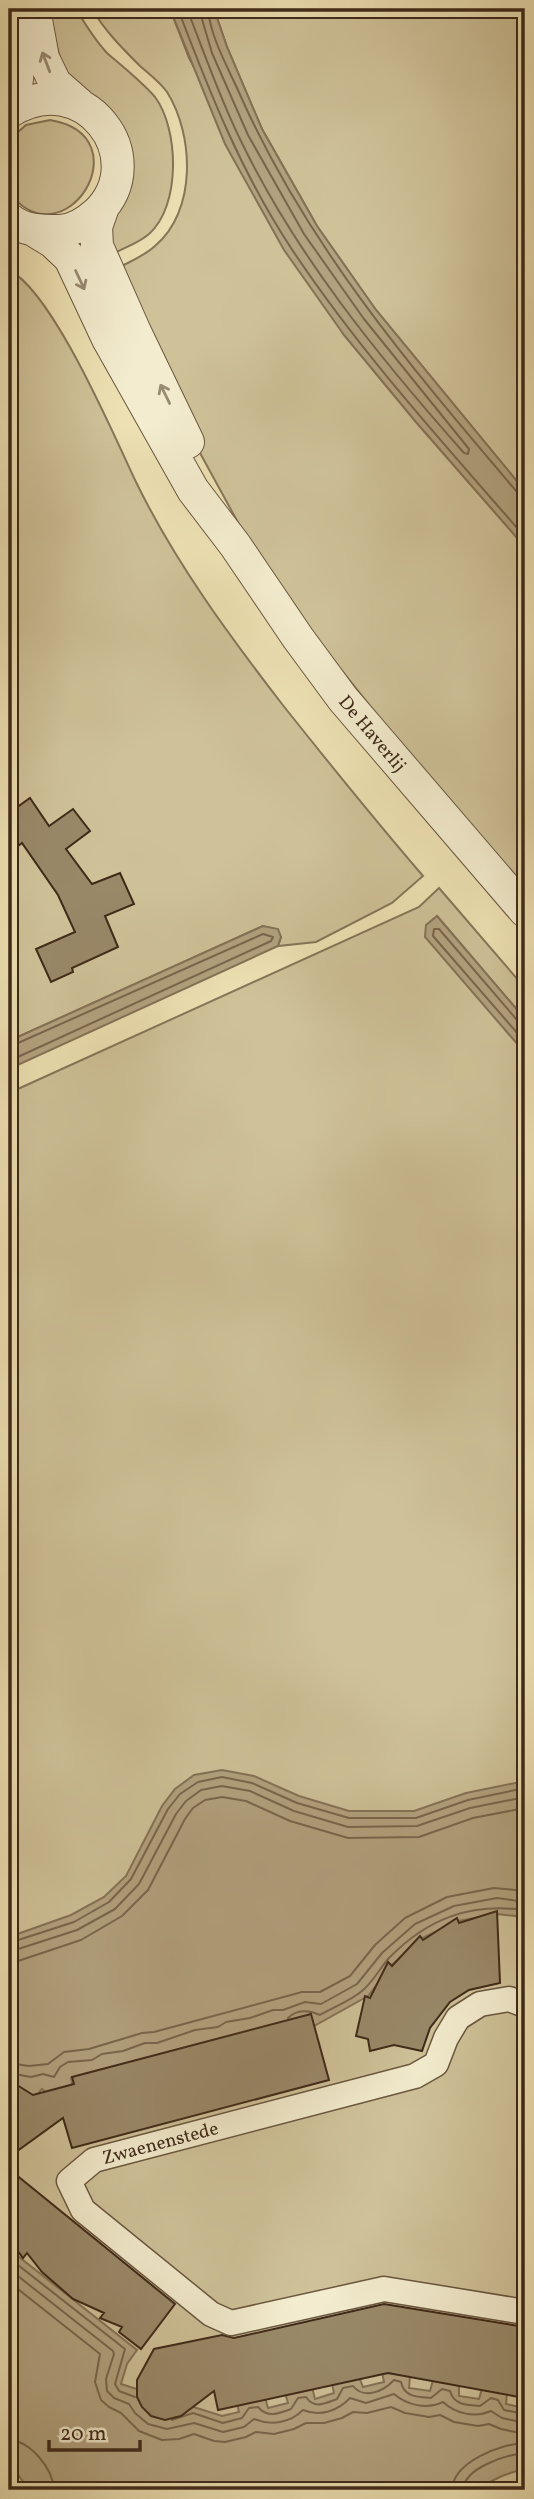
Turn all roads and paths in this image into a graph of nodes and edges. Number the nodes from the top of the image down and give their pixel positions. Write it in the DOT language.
graph roads {
  1 [pos="11,9"];
  2 [pos="34,9"];
  3 [pos="79,104"];
  4 [pos="9,106"];
  5 [pos="9,112"];
  6 [pos="103,207"];
  7 [pos="22,225"];
  8 [pos="235,545"];
  9 [pos="525,911"];
  10 [pos="525,2005"];
  11 [pos="525,2312"];
  1 -- 4 [label="street"];
  3 -- 2 [label="street, one-way"];
  3 -- 5 [label="street"];
  3 -- 6 [label="street, De Haverlij"];
  6 -- 7 [label="street"];
  8 -- 6 [label="street, De Haverlij, one-way"];
  7 -- 8 [label="street, De Haverlij, one-way"];
  8 -- 9 [label="street, De Haverlij"];
  10 -- 11 [label="street, Zwaenenstede"];
}
